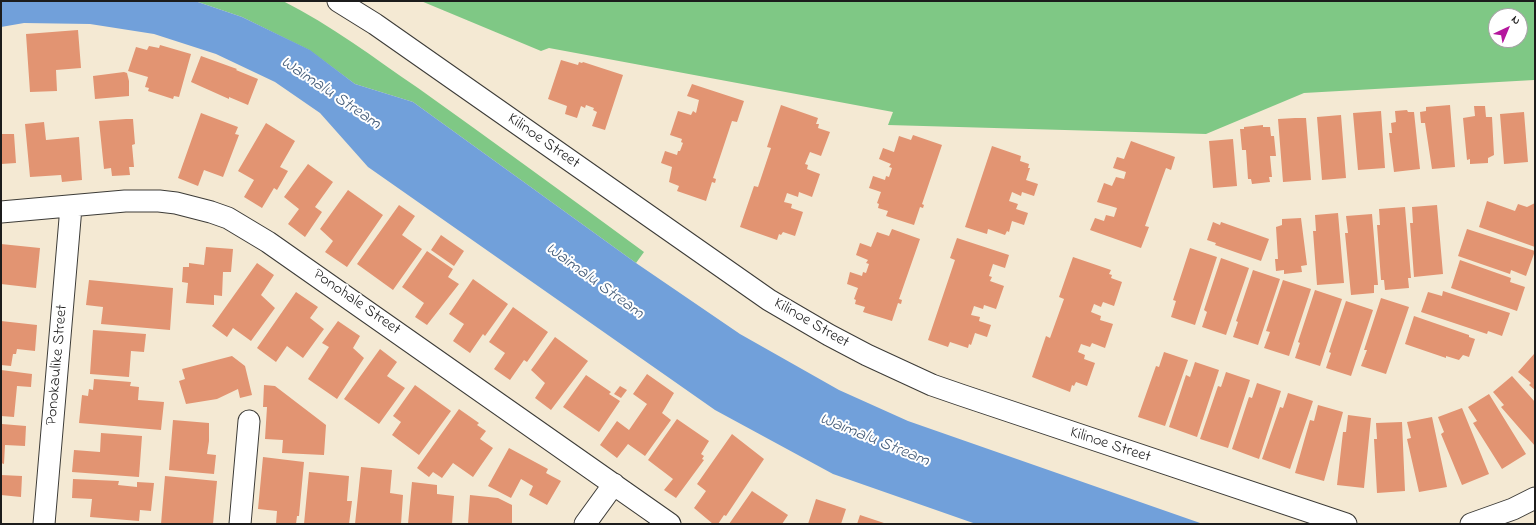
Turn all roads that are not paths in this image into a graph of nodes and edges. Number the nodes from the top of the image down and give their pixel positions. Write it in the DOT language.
graph roads {
  1 [pos="338,1"];
  2 [pos="71,207"];
  3 [pos="1,212"];
  4 [pos="249,421"];
  5 [pos="614,484"];
  6 [pos="1535,498"];
  7 [pos="44,524"];
  8 [pos="240,524"];
  9 [pos="584,524"];
  10 [pos="670,524"];
  11 [pos="1346,524"];
  12 [pos="1471,524"];
  1 -- 11 [label="street, Kilinoe Street"];
  2 -- 3 [label="street, Ponohale Street"];
  2 -- 5 [label="street, Ponohale Street"];
  2 -- 7 [label="street, Ponokaulike Street"];
  4 -- 8 [label="street"];
  5 -- 9 [label="street"];
  5 -- 10 [label="street, Ponohale Street"];
  6 -- 12 [label="street"];
}
